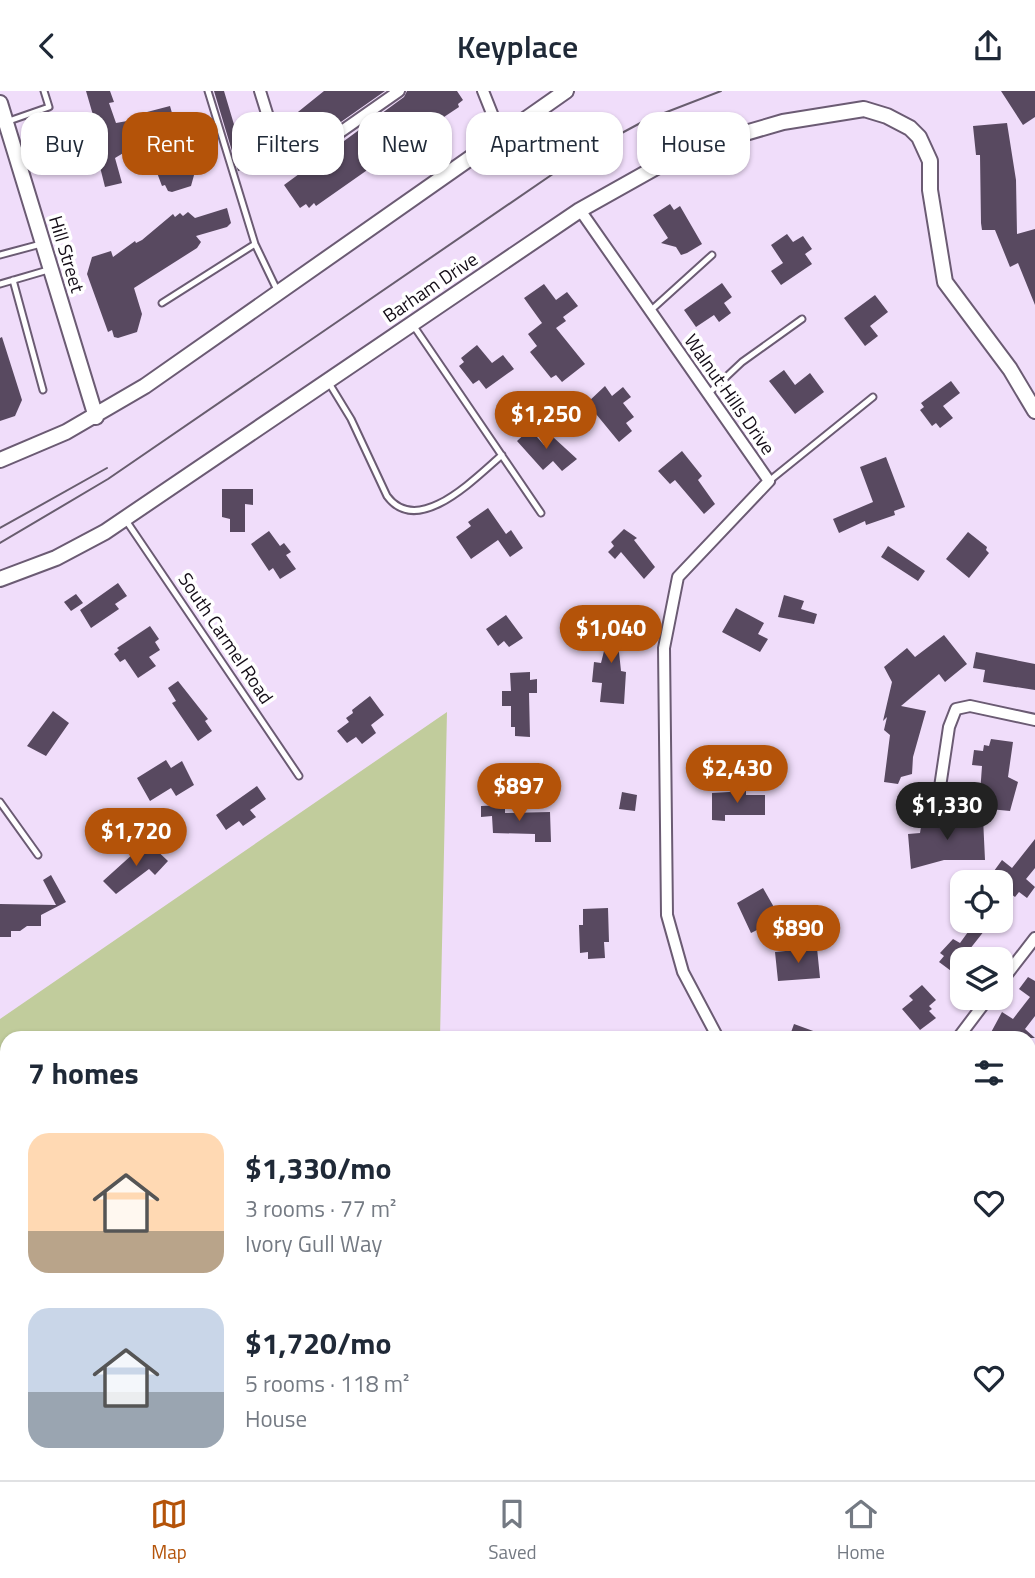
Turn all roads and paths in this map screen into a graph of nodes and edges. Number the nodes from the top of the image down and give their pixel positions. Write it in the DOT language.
graph roads {
  1 [pos="44,91"];
  2 [pos="208,91"];
  3 [pos="260,91"];
  4 [pos="483,91"];
  5 [pos="566,91"];
  6 [pos="396,93"];
  7 [pos="0,103"];
  8 [pos="491,112"];
  9 [pos="536,112"];
  10 [pos="6,121"];
  11 [pos="466,161"];
  12 [pos="580,209"];
  13 [pos="44,243"];
  14 [pos="255,244"];
  15 [pos="0,255"];
  16 [pos="712,255"];
  17 [pos="51,269"];
  18 [pos="13,280"];
  19 [pos="0,284"];
  20 [pos="279,293"];
  21 [pos="162,303"];
  22 [pos="649,312"];
  23 [pos="802,319"];
  24 [pos="411,323"];
  25 [pos="327,380"];
  26 [pos="43,390"];
  27 [pos="708,394"];
  28 [pos="873,397"];
  29 [pos="1035,411"];
  30 [pos="96,417"];
  31 [pos="502,455"];
  32 [pos="0,460"];
  33 [pos="769,481"];
  34 [pos="541,513"];
  35 [pos="125,519"];
  36 [pos="0,579"];
  37 [pos="1035,720"];
  38 [pos="299,776"];
  39 [pos="940,787"];
  40 [pos="0,802"];
  41 [pos="38,855"];
  42 [pos="1035,938"];
  43 [pos="1013,966"];
  44 [pos="979,1010"];
  45 [pos="714,1031"];
  46 [pos="963,1031"];
  1 -- 10 [label="lane"];
  2 -- 14 [label="lane"];
  3 -- 6 [label="street"];
  4 -- 8 [label="street"];
  5 -- 9 [label="street"];
  7 -- 10 [label="street, Hill Street"];
  10 -- 13 [label="street, Hill Street"];
  11 -- 20 [label="street"];
  12 -- 22 [label="street, Walnut Hills Drive"];
  12 -- 24 [label="street, Barham Drive"];
  12 -- 29 [label="street, Barham Drive"];
  13 -- 15 [label="lane"];
  13 -- 17 [label="street, Hill Street"];
  14 -- 20 [label="lane"];
  14 -- 21 [label="lane"];
  16 -- 22 [label="lane"];
  17 -- 18 [label="lane"];
  17 -- 30 [label="street, Hill Street"];
  18 -- 19 [label="lane"];
  18 -- 26 [label="lane"];
  20 -- 30 [label="street"];
  22 -- 27 [label="street, Walnut Hills Drive"];
  23 -- 27 [label="lane"];
  24 -- 25 [label="street, Barham Drive"];
  24 -- 31 [label="lane"];
  25 -- 31 [label="lane"];
  25 -- 35 [label="street, Barham Drive"];
  27 -- 33 [label="street, Walnut Hills Drive"];
  28 -- 33 [label="lane"];
  30 -- 32 [label="street"];
  31 -- 34 [label="lane"];
  33 -- 45 [label="street, Walnut Hills Drive"];
  35 -- 36 [label="street, Barham Drive"];
  35 -- 38 [label="lane, South Carmel Road"];
  37 -- 39 [label="street"];
  40 -- 41 [label="lane"];
  42 -- 43 [label="street"];
  44 -- 46 [label="street"];
}
